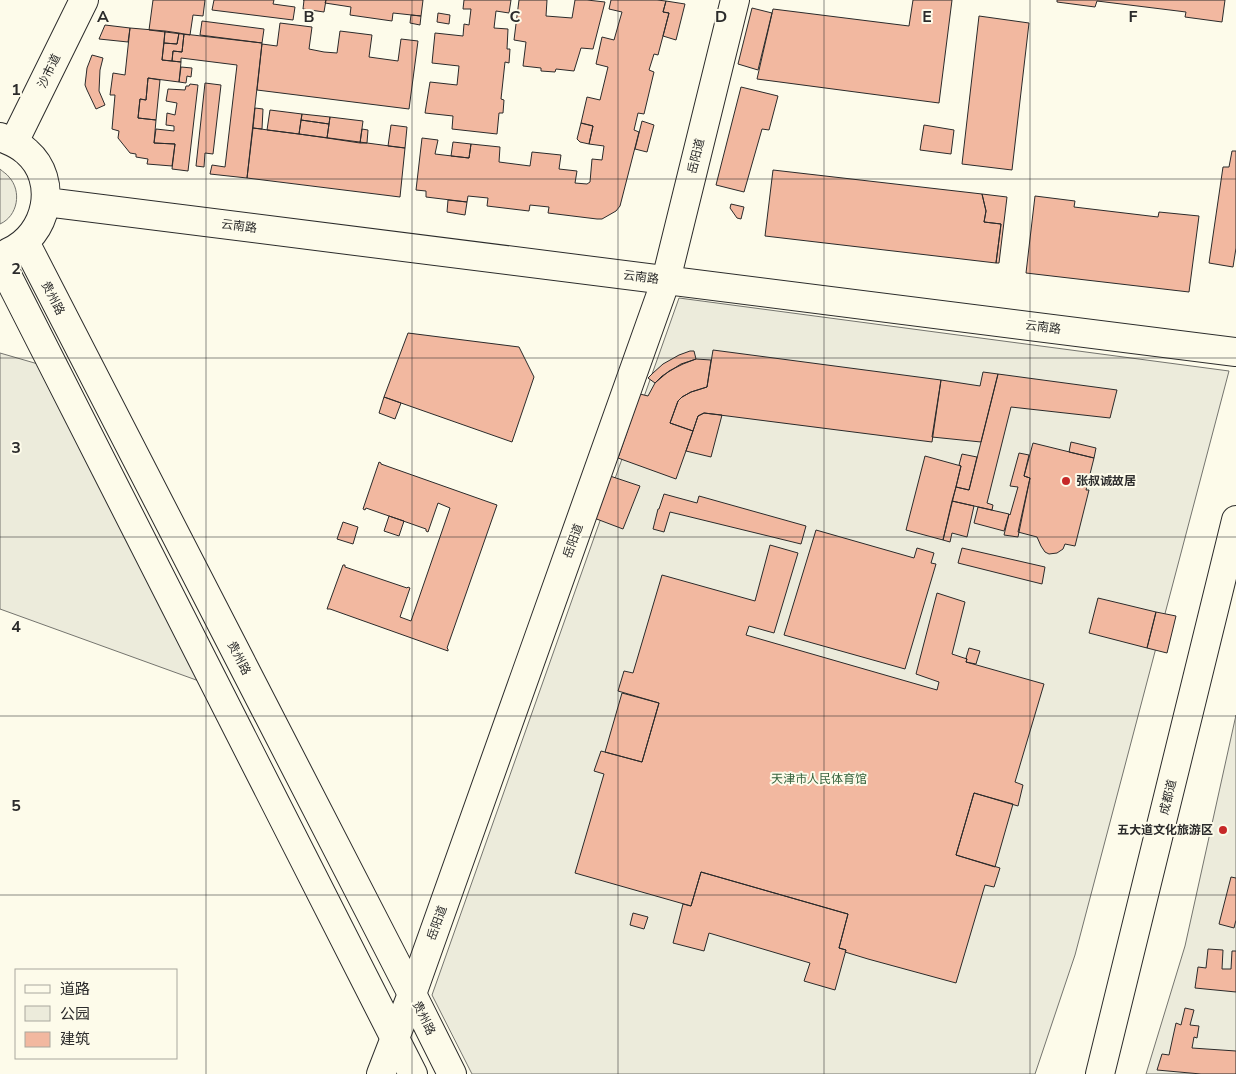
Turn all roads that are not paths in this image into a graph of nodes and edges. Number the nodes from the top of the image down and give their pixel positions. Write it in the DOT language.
graph roads {
  1 [pos="84,0"];
  2 [pos="735,0"];
  3 [pos="7,140"];
  4 [pos="46,202"];
  5 [pos="25,242"];
  6 [pos="0,255"];
  7 [pos="0,261"];
  8 [pos="666,280"];
  9 [pos="1236,352"];
  10 [pos="1236,520"];
  11 [pos="412,994"];
  12 [pos="396,1039"];
  13 [pos="381,1074"];
  14 [pos="413,1074"];
  15 [pos="452,1074"];
  16 [pos="1100,1074"];
  1 -- 3 [label="street, 沙市道"];
  2 -- 8 [label="street, 岳阳道"];
  3 -- 4 [label="street"];
  4 -- 5 [label="street"];
  4 -- 8 [label="street, 云南路"];
  5 -- 6 [label="street"];
  5 -- 11 [label="street, 贵州路"];
  7 -- 12 [label="street"];
  8 -- 9 [label="street, 云南路"];
  8 -- 11 [label="street, 岳阳道"];
  10 -- 16 [label="street, 成都道"];
  11 -- 12 [label="street, 岳阳道"];
  11 -- 15 [label="street, 贵州路"];
  12 -- 13 [label="street, 岳阳道"];
  12 -- 14 [label="street"];
}
